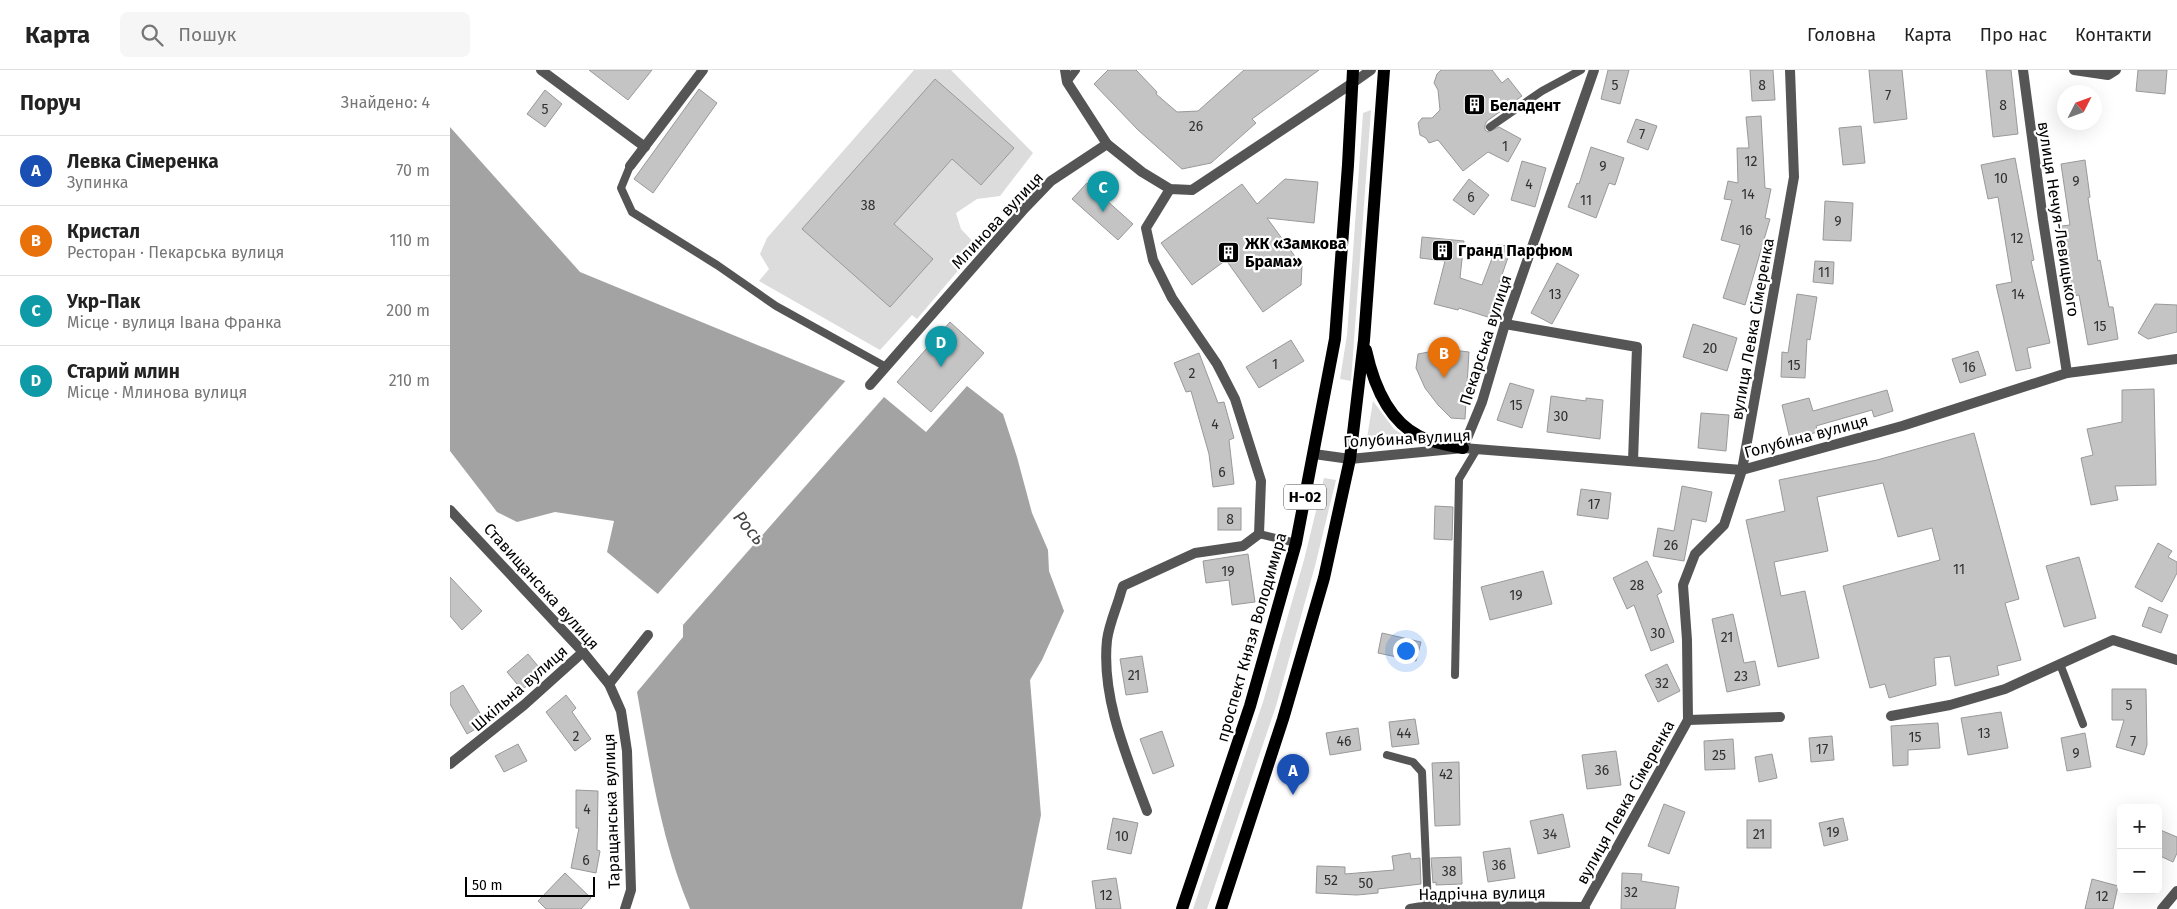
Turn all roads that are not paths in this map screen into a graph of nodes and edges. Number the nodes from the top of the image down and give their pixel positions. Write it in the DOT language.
graph roads {
  1 [pos="541,70"];
  2 [pos="703,70"];
  3 [pos="1064,70"];
  4 [pos="1076,70"];
  5 [pos="1371,70"];
  6 [pos="1384,70"];
  7 [pos="1581,70"];
  8 [pos="1594,70"];
  9 [pos="1790,70"];
  10 [pos="2023,70"];
  11 [pos="2074,70"];
  12 [pos="2116,70"];
  13 [pos="1353,76"];
  14 [pos="1067,82"];
  15 [pos="1490,127"];
  16 [pos="1107,144"];
  17 [pos="645,147"];
  18 [pos="630,166"];
  19 [pos="1170,189"];
  20 [pos="1505,324"];
  21 [pos="1364,340"];
  22 [pos="2177,359"];
  23 [pos="886,367"];
  24 [pos="2067,373"];
  25 [pos="870,385"];
  26 [pos="1463,448"];
  27 [pos="1477,449"];
  28 [pos="1314,454"];
  29 [pos="1350,459"];
  30 [pos="1633,461"];
  31 [pos="1742,470"];
  32 [pos="450,510"];
  33 [pos="1259,534"];
  34 [pos="1296,544"];
  35 [pos="648,635"];
  36 [pos="582,652"];
  37 [pos="2175,657"];
  38 [pos="2060,664"];
  39 [pos="1455,675"];
  40 [pos="609,684"];
  41 [pos="1891,716"];
  42 [pos="1780,717"];
  43 [pos="1688,720"];
  44 [pos="2083,724"];
  45 [pos="1387,755"];
  46 [pos="450,764"];
  47 [pos="1147,811"];
  48 [pos="2177,891"];
  49 [pos="1428,906"];
  50 [pos="1585,908"];
  51 [pos="625,909"];
  52 [pos="1182,909"];
  53 [pos="1221,909"];
  54 [pos="1410,909"];
  55 [pos="2162,909"];
  1 -- 17 [label="street"];
  2 -- 17 [label="street"];
  3 -- 14 [label="street"];
  4 -- 14 [label="lane"];
  5 -- 13 [label="street"];
  6 -- 21 [label="main road, Н-02"];
  7 -- 15 [label="lane"];
  8 -- 20 [label="street, Пекарська вулиця"];
  9 -- 31 [label="street, вулиця Левка Сімеренка"];
  10 -- 24 [label="street, вулиця Нечуя-Левицького"];
  11 -- 12 [label="street"];
  13 -- 19 [label="street"];
  13 -- 28 [label="main road, проспект Князя Володимира / Н-02"];
  14 -- 16 [label="street"];
  16 -- 19 [label="street"];
  16 -- 23 [label="street, Млинова вулиця"];
  17 -- 18 [label="street"];
  18 -- 23 [label="lane"];
  19 -- 33 [label="street"];
  20 -- 26 [label="street, Пекарська вулиця"];
  20 -- 30 [label="street"];
  21 -- 26 [label="main road"];
  21 -- 29 [label="main road, Н-02"];
  22 -- 24 [label="street, Голубина вулиця"];
  23 -- 25 [label="street, Млинова вулиця"];
  24 -- 31 [label="street, Голубина вулиця"];
  26 -- 27 [label="street, Голубина вулиця"];
  26 -- 29 [label="street, Голубина вулиця"];
  27 -- 30 [label="street, Голубина вулиця"];
  27 -- 39 [label="lane"];
  28 -- 29 [label="street, Голубина вулиця"];
  28 -- 34 [label="main road, проспект Князя Володимира / Н-02"];
  29 -- 53 [label="main road, Н-02"];
  30 -- 31 [label="street, Голубина вулиця"];
  31 -- 43 [label="street, вулиця Левка Сімеренка"];
  32 -- 36 [label="street, Ставищанська вулиця"];
  33 -- 34 [label="lane"];
  33 -- 47 [label="street"];
  34 -- 52 [label="main road, проспект Князя Володимира / Н-02"];
  35 -- 40 [label="street"];
  36 -- 40 [label="street, Ставищанська вулиця"];
  36 -- 46 [label="street, Шкільна вулиця"];
  37 -- 38 [label="street"];
  38 -- 41 [label="street"];
  38 -- 44 [label="lane"];
  40 -- 51 [label="street, Таращанська вулиця"];
  42 -- 43 [label="street"];
  43 -- 50 [label="street, вулиця Левка Сімеренка"];
  45 -- 49 [label="lane"];
  48 -- 55 [label="street"];
  49 -- 50 [label="street, Надрічна вулиця"];
  49 -- 54 [label="street, Надрічна вулиця"];
}
